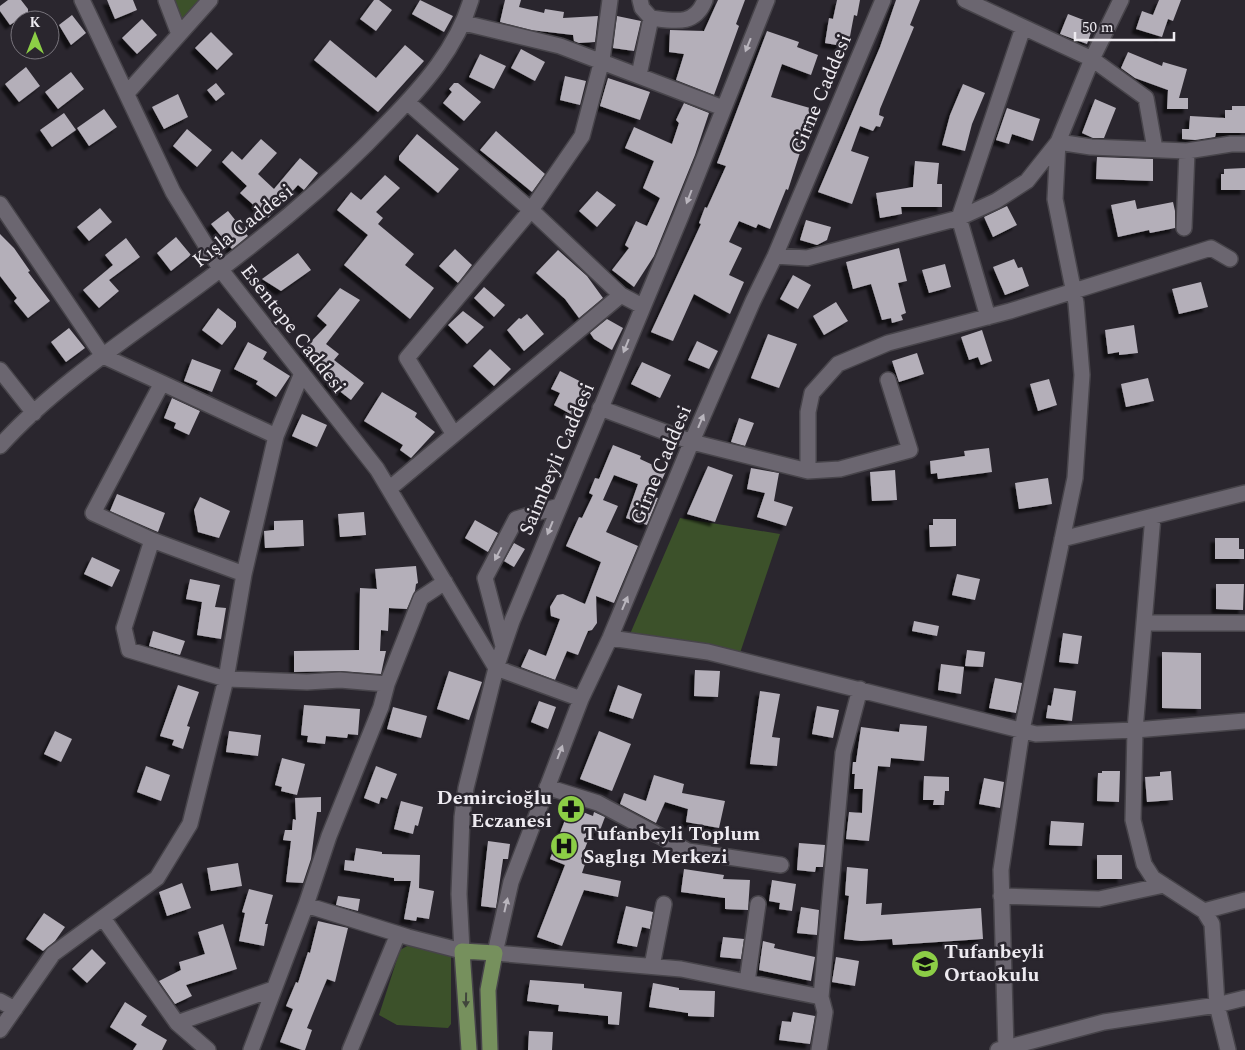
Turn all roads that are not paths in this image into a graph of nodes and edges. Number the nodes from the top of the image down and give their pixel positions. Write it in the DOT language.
graph roads {
  1 [pos="82,0"];
  2 [pos="166,0"];
  3 [pos="210,0"];
  4 [pos="471,0"];
  5 [pos="610,0"];
  6 [pos="640,0"];
  7 [pos="705,0"];
  8 [pos="766,0"];
  9 [pos="883,0"];
  10 [pos="965,0"];
  11 [pos="1120,0"];
  12 [pos="652,18"];
  13 [pos="464,23"];
  14 [pos="1023,28"];
  15 [pos="179,34"];
  16 [pos="1092,59"];
  17 [pos="602,60"];
  18 [pos="639,75"];
  19 [pos="127,93"];
  20 [pos="407,102"];
  21 [pos="723,108"];
  22 [pos="1058,142"];
  23 [pos="1245,144"];
  24 [pos="1155,149"];
  25 [pos="1187,151"];
  26 [pos="0,204"];
  27 [pos="531,210"];
  28 [pos="959,218"];
  29 [pos="1184,228"];
  30 [pos="775,256"];
  31 [pos="1230,259"];
  32 [pos="221,270"];
  33 [pos="1073,290"];
  34 [pos="621,295"];
  35 [pos="642,306"];
  36 [pos="988,317"];
  37 [pos="103,356"];
  38 [pos="0,370"];
  39 [pos="302,373"];
  40 [pos="888,380"];
  41 [pos="162,383"];
  42 [pos="600,408"];
  43 [pos="34,413"];
  44 [pos="453,433"];
  45 [pos="276,436"];
  46 [pos="692,442"];
  47 [pos="0,446"];
  48 [pos="808,471"];
  49 [pos="389,489"];
  50 [pos="1245,493"];
  51 [pos="559,506"];
  52 [pos="1154,516"];
  53 [pos="1062,539"];
  54 [pos="152,540"];
  55 [pos="244,574"];
  56 [pos="445,582"];
  57 [pos="1144,623"];
  58 [pos="1245,623"];
  59 [pos="610,638"];
  60 [pos="503,646"];
  61 [pos="496,668"];
  62 [pos="226,678"];
  63 [pos="387,684"];
  64 [pos="860,689"];
  65 [pos="581,699"];
  66 [pos="1245,721"];
  67 [pos="1022,730"];
  68 [pos="1135,730"];
  69 [pos="547,787"];
  70 [pos="781,865"];
  71 [pos="1164,886"];
  72 [pos="1001,896"];
  73 [pos="1245,900"];
  74 [pos="664,904"];
  75 [pos="758,904"];
  76 [pos="306,905"];
  77 [pos="1204,911"];
  78 [pos="103,918"];
  79 [pos="398,934"];
  80 [pos="462,951"];
  81 [pos="495,953"];
  82 [pos="652,966"];
  83 [pos="747,982"];
  84 [pos="272,989"];
  85 [pos="821,998"];
  86 [pos="1245,998"];
  87 [pos="0,1001"];
  88 [pos="1217,1005"];
  89 [pos="15,1009"];
  90 [pos="177,1023"];
  91 [pos="0,1030"];
  92 [pos="1003,1049"];
  93 [pos="208,1050"];
  94 [pos="251,1050"];
  95 [pos="350,1050"];
  96 [pos="469,1050"];
  97 [pos="490,1050"];
  98 [pos="819,1050"];
  99 [pos="1228,1050"];
  1 -- 19 [label="street, Esentepe Caddesi"];
  2 -- 15 [label="street"];
  3 -- 15 [label="street"];
  4 -- 13 [label="street, Kışla Caddesi"];
  5 -- 17 [label="street"];
  6 -- 12 [label="street"];
  7 -- 12 [label="street"];
  8 -- 21 [label="street, Saimbeyli Caddesi, one-way"];
  9 -- 30 [label="street, Girne Caddesi"];
  10 -- 14 [label="street"];
  11 -- 16 [label="street"];
  12 -- 18 [label="street"];
  13 -- 17 [label="street"];
  13 -- 20 [label="street, Kışla Caddesi"];
  14 -- 16 [label="street"];
  14 -- 28 [label="street"];
  15 -- 19 [label="street"];
  16 -- 22 [label="street"];
  16 -- 24 [label="street"];
  17 -- 18 [label="street"];
  17 -- 27 [label="street"];
  18 -- 21 [label="street"];
  19 -- 32 [label="street, Esentepe Caddesi"];
  20 -- 27 [label="street"];
  20 -- 32 [label="street, Kışla Caddesi"];
  21 -- 35 [label="street, Saimbeyli Caddesi, one-way"];
  22 -- 24 [label="street"];
  22 -- 28 [label="street"];
  22 -- 33 [label="street"];
  23 -- 25 [label="street"];
  24 -- 25 [label="street"];
  25 -- 29 [label="street"];
  26 -- 37 [label="street"];
  27 -- 34 [label="street"];
  27 -- 44 [label="street"];
  28 -- 30 [label="street"];
  28 -- 36 [label="street"];
  46 -- 30 [label="street, Girne Caddesi, one-way"];
  31 -- 33 [label="street"];
  32 -- 37 [label="street, Kışla Caddesi"];
  32 -- 39 [label="street, Esentepe Caddesi"];
  33 -- 36 [label="street"];
  33 -- 53 [label="street"];
  34 -- 35 [label="street"];
  34 -- 44 [label="street"];
  35 -- 42 [label="street, Saimbeyli Caddesi, one-way"];
  36 -- 48 [label="street"];
  37 -- 41 [label="street"];
  37 -- 43 [label="street, Kışla Caddesi"];
  38 -- 43 [label="street"];
  39 -- 45 [label="street"];
  39 -- 49 [label="street, Esentepe Caddesi"];
  40 -- 48 [label="street"];
  41 -- 45 [label="street"];
  41 -- 54 [label="street"];
  42 -- 46 [label="street"];
  42 -- 51 [label="street, Saimbeyli Caddesi"];
  43 -- 47 [label="street, Kışla Caddesi"];
  44 -- 49 [label="street"];
  45 -- 55 [label="street"];
  46 -- 48 [label="street"];
  59 -- 46 [label="street, Girne Caddesi, one-way"];
  49 -- 56 [label="street, Esentepe Caddesi"];
  50 -- 52 [label="street"];
  51 -- 60 [label="street, Saimbeyli Caddesi, one-way"];
  51 -- 60 [label="street, one-way"];
  52 -- 53 [label="street"];
  52 -- 57 [label="street"];
  53 -- 67 [label="street"];
  54 -- 55 [label="street"];
  54 -- 62 [label="street"];
  55 -- 62 [label="street"];
  56 -- 61 [label="street, Esentepe Caddesi"];
  56 -- 63 [label="street"];
  57 -- 58 [label="street"];
  57 -- 68 [label="street"];
  59 -- 64 [label="street"];
  59 -- 65 [label="street, Girne Caddesi"];
  60 -- 61 [label="street, Saimbeyli Caddesi"];
  61 -- 65 [label="street"];
  61 -- 80 [label="street, Saimbeyli Caddesi"];
  62 -- 63 [label="street"];
  62 -- 78 [label="street"];
  63 -- 76 [label="street"];
  64 -- 67 [label="street"];
  64 -- 85 [label="street"];
  69 -- 65 [label="street, Girne Caddesi, one-way"];
  66 -- 68 [label="street"];
  67 -- 68 [label="street"];
  67 -- 72 [label="street"];
  68 -- 71 [label="street"];
  69 -- 70 [label="street"];
  81 -- 69 [label="street, Girne Caddesi, one-way"];
  71 -- 72 [label="street"];
  71 -- 77 [label="street"];
  72 -- 92 [label="street"];
  73 -- 77 [label="street"];
  74 -- 82 [label="street"];
  75 -- 83 [label="street"];
  76 -- 79 [label="street"];
  76 -- 84 [label="street"];
  77 -- 88 [label="street"];
  78 -- 89 [label="street"];
  78 -- 90 [label="street"];
  79 -- 80 [label="street"];
  79 -- 95 [label="street"];
  80 -- 81 [label="main road"];
  80 -- 96 [label="main road, one-way"];
  81 -- 82 [label="street"];
  81 -- 97 [label="main road"];
  82 -- 83 [label="street"];
  83 -- 85 [label="street"];
  84 -- 90 [label="street"];
  84 -- 94 [label="street"];
  85 -- 98 [label="street"];
  86 -- 88 [label="street"];
  87 -- 89 [label="street"];
  88 -- 92 [label="street"];
  88 -- 99 [label="street"];
  89 -- 91 [label="street"];
  90 -- 93 [label="street"];
}
